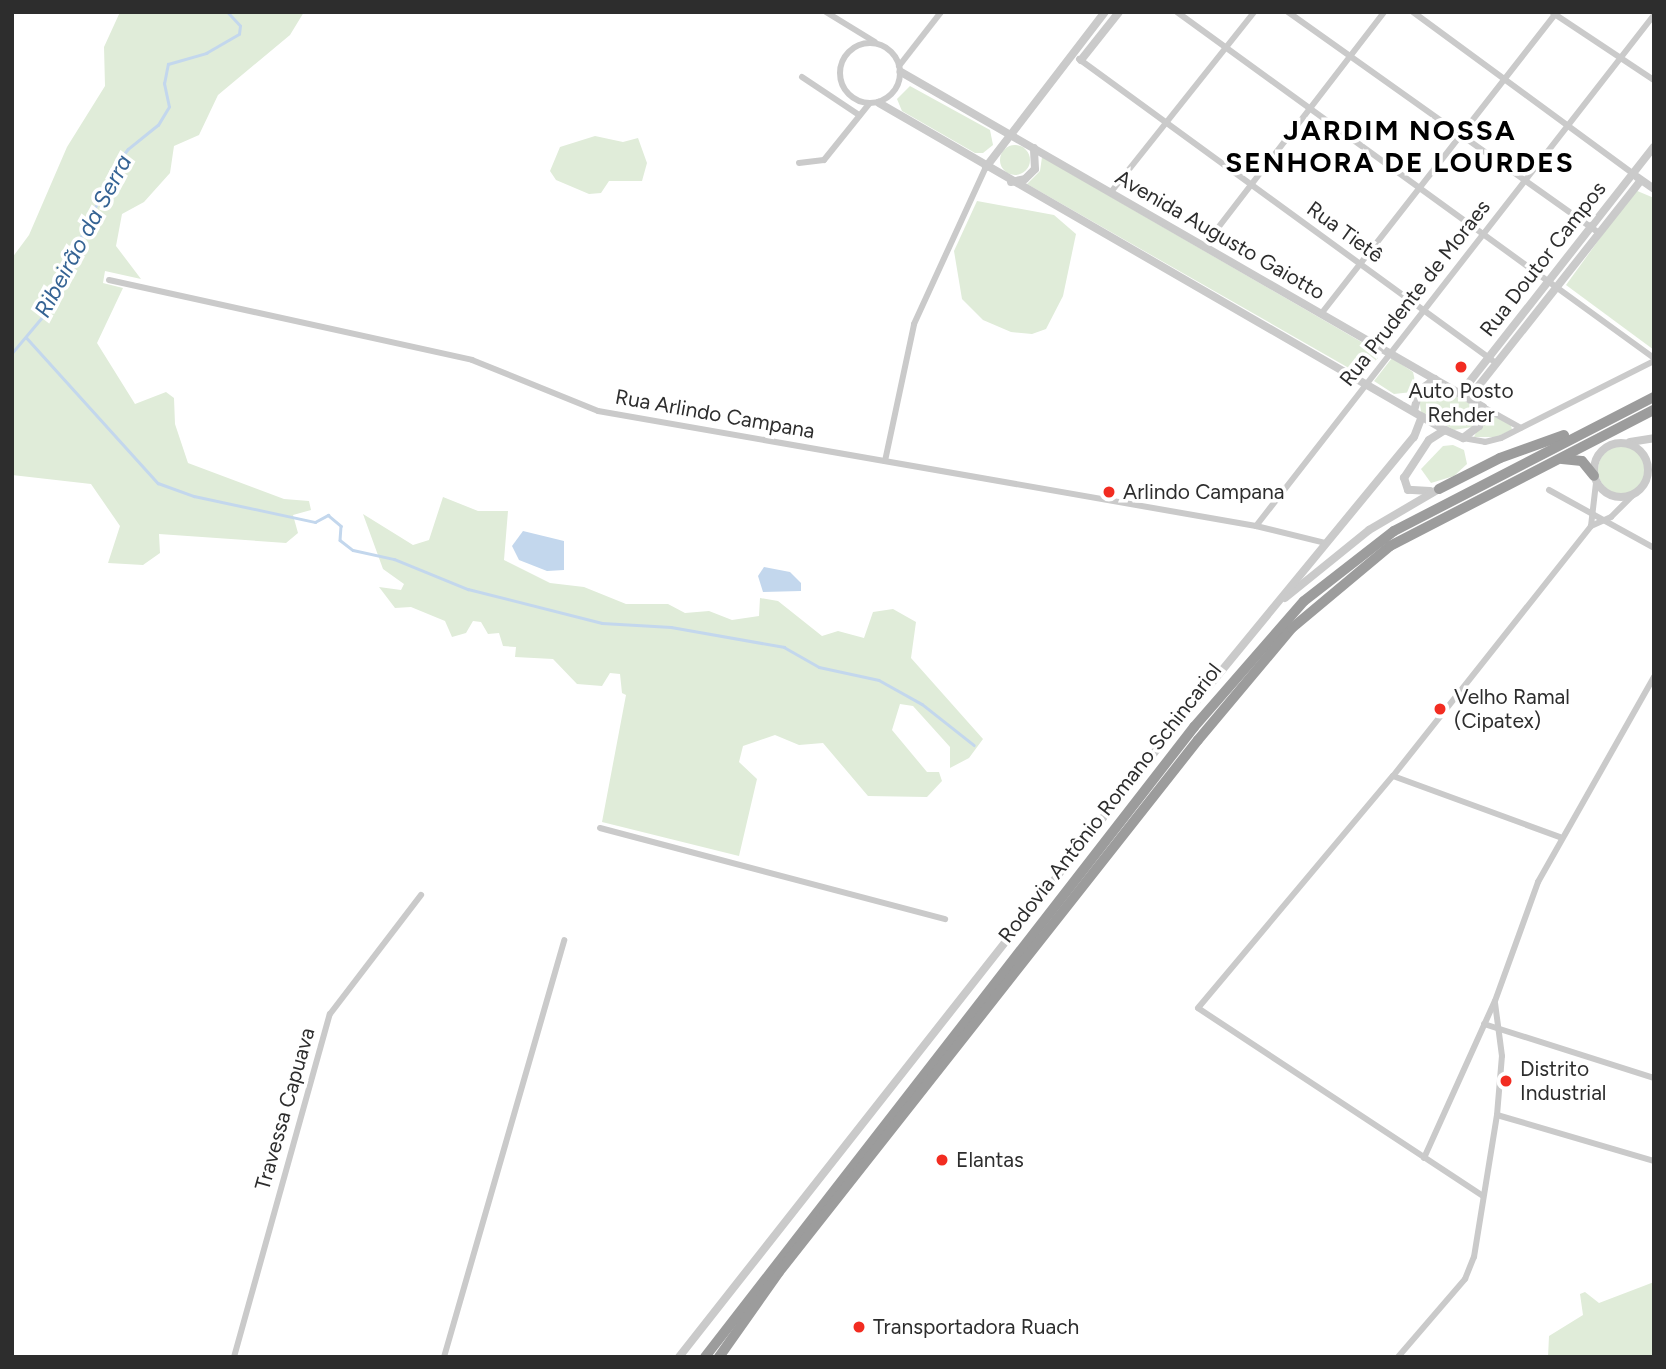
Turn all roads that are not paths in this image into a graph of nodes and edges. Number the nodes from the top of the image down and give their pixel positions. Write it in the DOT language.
graph roads {
  1 [pos="827,12"];
  2 [pos="941,12"];
  3 [pos="1105,12"];
  4 [pos="1119,12"];
  5 [pos="1177,12"];
  6 [pos="1254,12"];
  7 [pos="1287,12"];
  8 [pos="1384,12"];
  9 [pos="1413,12"];
  10 [pos="1554,13"];
  11 [pos="1654,15"];
  12 [pos="880,45"];
  13 [pos="1227,48"];
  14 [pos="1072,54"];
  15 [pos="1350,56"];
  16 [pos="1620,58"];
  17 [pos="1081,60"];
  18 [pos="900,69"];
  19 [pos="802,77"];
  20 [pos="1504,79"];
  21 [pos="1654,80"];
  22 [pos="879,103"];
  23 [pos="869,104"];
  24 [pos="1310,108"];
  25 [pos="859,115"];
  26 [pos="1168,124"];
  27 [pos="1568,124"];
  28 [pos="1009,134"];
  29 [pos="1460,135"];
  30 [pos="1654,147"];
  31 [pos="1034,148"];
  32 [pos="799,163"];
  33 [pos="986,167"];
  34 [pos="1632,173"];
  35 [pos="1641,180"];
  36 [pos="1011,181"];
  37 [pos="1525,181"];
  38 [pos="1250,184"];
  39 [pos="1420,188"];
  40 [pos="1654,189"];
  41 [pos="1111,192"];
  42 [pos="1594,230"];
  43 [pos="1483,234"];
  44 [pos="1205,246"];
  45 [pos="1360,265"];
  46 [pos="109,280"];
  47 [pos="1552,284"];
  48 [pos="1424,310"];
  49 [pos="1321,314"];
  50 [pos="1389,353"];
  51 [pos="1654,359"];
  52 [pos="1493,360"];
  53 [pos="1435,379"];
  54 [pos="1366,384"];
  55 [pos="1460,394"];
  56 [pos="1654,397"];
  57 [pos="1473,401"];
  58 [pos="1483,407"];
  59 [pos="1654,410"];
  60 [pos="1418,414"];
  61 [pos="1604,422"];
  62 [pos="1521,428"];
  63 [pos="1445,430"];
  64 [pos="1463,438"];
  65 [pos="1654,438"];
  66 [pos="1630,442"];
  67 [pos="1556,459"];
  68 [pos="884,461"];
  69 [pos="1652,467"];
  70 [pos="1595,480"];
  71 [pos="1439,489"];
  72 [pos="1549,490"];
  73 [pos="1633,495"];
  74 [pos="1595,516"];
  75 [pos="1604,521"];
  76 [pos="1256,526"];
  77 [pos="1591,526"];
  78 [pos="1326,543"];
  79 [pos="1654,548"];
  80 [pos="1272,609"];
  81 [pos="1654,677"];
  82 [pos="1393,776"];
  83 [pos="600,828"];
  84 [pos="1562,838"];
  85 [pos="421,895"];
  86 [pos="945,919"];
  87 [pos="564,940"];
  88 [pos="1495,1001"];
  89 [pos="1484,1024"];
  90 [pos="1500,1029"];
  91 [pos="1654,1078"];
  92 [pos="1497,1115"];
  93 [pos="1424,1158"];
  94 [pos="1654,1161"];
  95 [pos="1483,1196"];
  96 [pos="234,1357"];
  97 [pos="444,1357"];
  98 [pos="679,1357"];
  99 [pos="705,1357"];
  100 [pos="721,1357"];
  101 [pos="1398,1357"];
  1 -- 12 [label="street"];
  2 -- 18 [label="street"];
  3 -- 14 [label="street"];
  4 -- 17 [label="street"];
  5 -- 13 [label="street"];
  6 -- 13 [label="street"];
  7 -- 15 [label="street"];
  8 -- 15 [label="street"];
  9 -- 20 [label="street"];
  10 -- 16 [label="street"];
  10 -- 20 [label="street"];
  11 -- 16 [label="street, Rua Prudente de Moraes"];
  12 -- 18 [label="street"];
  12 -- 23 [label="street"];
  13 -- 24 [label="street"];
  13 -- 26 [label="street"];
  14 -- 17 [label="street, Rua Tietê"];
  14 -- 28 [label="street"];
  15 -- 24 [label="street"];
  15 -- 29 [label="street"];
  16 -- 21 [label="street"];
  16 -- 27 [label="street, Rua Prudente de Moraes"];
  17 -- 26 [label="street, Rua Tietê"];
  18 -- 22 [label="street"];
  18 -- 28 [label="street, Avenida Augusto Gaiotto"];
  19 -- 25 [label="street"];
  20 -- 27 [label="street"];
  20 -- 29 [label="street"];
  22 -- 23 [label="street"];
  22 -- 33 [label="street"];
  23 -- 25 [label="street"];
  24 -- 38 [label="street"];
  24 -- 39 [label="street"];
  25 -- 32 [label="street"];
  26 -- 38 [label="street, Rua Tietê"];
  26 -- 41 [label="street"];
  27 -- 34 [label="street"];
  27 -- 37 [label="street, Rua Prudente de Moraes"];
  28 -- 31 [label="street, Avenida Augusto Gaiotto"];
  28 -- 33 [label="street"];
  29 -- 37 [label="street"];
  29 -- 39 [label="street"];
  30 -- 34 [label="street, Rua Doutor Campos"];
  31 -- 36 [label="street"];
  31 -- 41 [label="street, Avenida Augusto Gaiotto"];
  33 -- 36 [label="street"];
  33 -- 68 [label="street"];
  34 -- 35 [label="street"];
  34 -- 42 [label="street, Rua Doutor Campos"];
  35 -- 40 [label="street"];
  35 -- 42 [label="street, Rua Doutor Campos"];
  36 -- 54 [label="street"];
  37 -- 42 [label="street"];
  37 -- 43 [label="street, Rua Prudente de Moraes"];
  38 -- 44 [label="street"];
  38 -- 45 [label="street, Rua Tietê"];
  39 -- 43 [label="street"];
  39 -- 45 [label="street"];
  41 -- 44 [label="street, Avenida Augusto Gaiotto"];
  42 -- 47 [label="street, Rua Doutor Campos"];
  43 -- 47 [label="street"];
  43 -- 48 [label="street, Rua Prudente de Moraes"];
  44 -- 49 [label="street, Avenida Augusto Gaiotto"];
  45 -- 48 [label="street, Rua Tietê"];
  45 -- 49 [label="street"];
  46 -- 68 [label="street, Rua Arlindo Campana"];
  47 -- 51 [label="street"];
  47 -- 52 [label="street, Rua Doutor Campos"];
  48 -- 50 [label="street, Rua Prudente de Moraes"];
  48 -- 52 [label="street, Rua Tietê"];
  49 -- 50 [label="street, Avenida Augusto Gaiotto"];
  50 -- 53 [label="street, Avenida Augusto Gaiotto"];
  50 -- 54 [label="street, Rua Prudente de Moraes"];
  51 -- 62 [label="street"];
  52 -- 55 [label="street, Rua Doutor Campos"];
  52 -- 57 [label="street, Rua Doutor Campos"];
  53 -- 55 [label="street, Avenida Augusto Gaiotto"];
  53 -- 60 [label="street"];
  54 -- 60 [label="street"];
  54 -- 76 [label="street, Rua Prudente de Moraes"];
  55 -- 57 [label="street, Avenida Augusto Gaiotto"];
  56 -- 61 [label="highway, Rodovia Antônio Romano Schincariol"];
  57 -- 58 [label="street, Avenida Augusto Gaiotto"];
  58 -- 62 [label="street, Avenida Augusto Gaiotto"];
  58 -- 64 [label="street"];
  59 -- 67 [label="highway, Rodovia Antônio Romano Schincariol"];
  60 -- 63 [label="street"];
  60 -- 78 [label="street"];
  61 -- 71 [label="highway"];
  61 -- 99 [label="highway, Rodovia Antônio Romano Schincariol"];
  62 -- 64 [label="street"];
  63 -- 64 [label="street"];
  63 -- 71 [label="street"];
  65 -- 66 [label="street"];
  66 -- 69 [label="street"];
  66 -- 70 [label="street"];
  67 -- 70 [label="highway"];
  67 -- 100 [label="highway, Rodovia Antônio Romano Schincariol"];
  68 -- 76 [label="street, Rua Arlindo Campana"];
  69 -- 73 [label="street"];
  70 -- 73 [label="street"];
  70 -- 74 [label="street"];
  71 -- 80 [label="street"];
  72 -- 74 [label="street"];
  73 -- 75 [label="street"];
  74 -- 75 [label="street"];
  74 -- 77 [label="street"];
  75 -- 77 [label="street"];
  75 -- 79 [label="street"];
  76 -- 78 [label="street, Rua Arlindo Campana"];
  77 -- 82 [label="street"];
  78 -- 80 [label="street"];
  80 -- 98 [label="street"];
  81 -- 84 [label="street"];
  82 -- 84 [label="street"];
  82 -- 93 [label="street"];
  83 -- 86 [label="street"];
  84 -- 88 [label="street"];
  85 -- 96 [label="street, Travessa Capuava"];
  87 -- 97 [label="street"];
  88 -- 89 [label="street"];
  88 -- 90 [label="street"];
  89 -- 90 [label="street"];
  89 -- 93 [label="street"];
  90 -- 91 [label="street"];
  90 -- 92 [label="street"];
  92 -- 94 [label="street"];
  92 -- 95 [label="street"];
  93 -- 95 [label="street"];
  95 -- 101 [label="street"];
}
